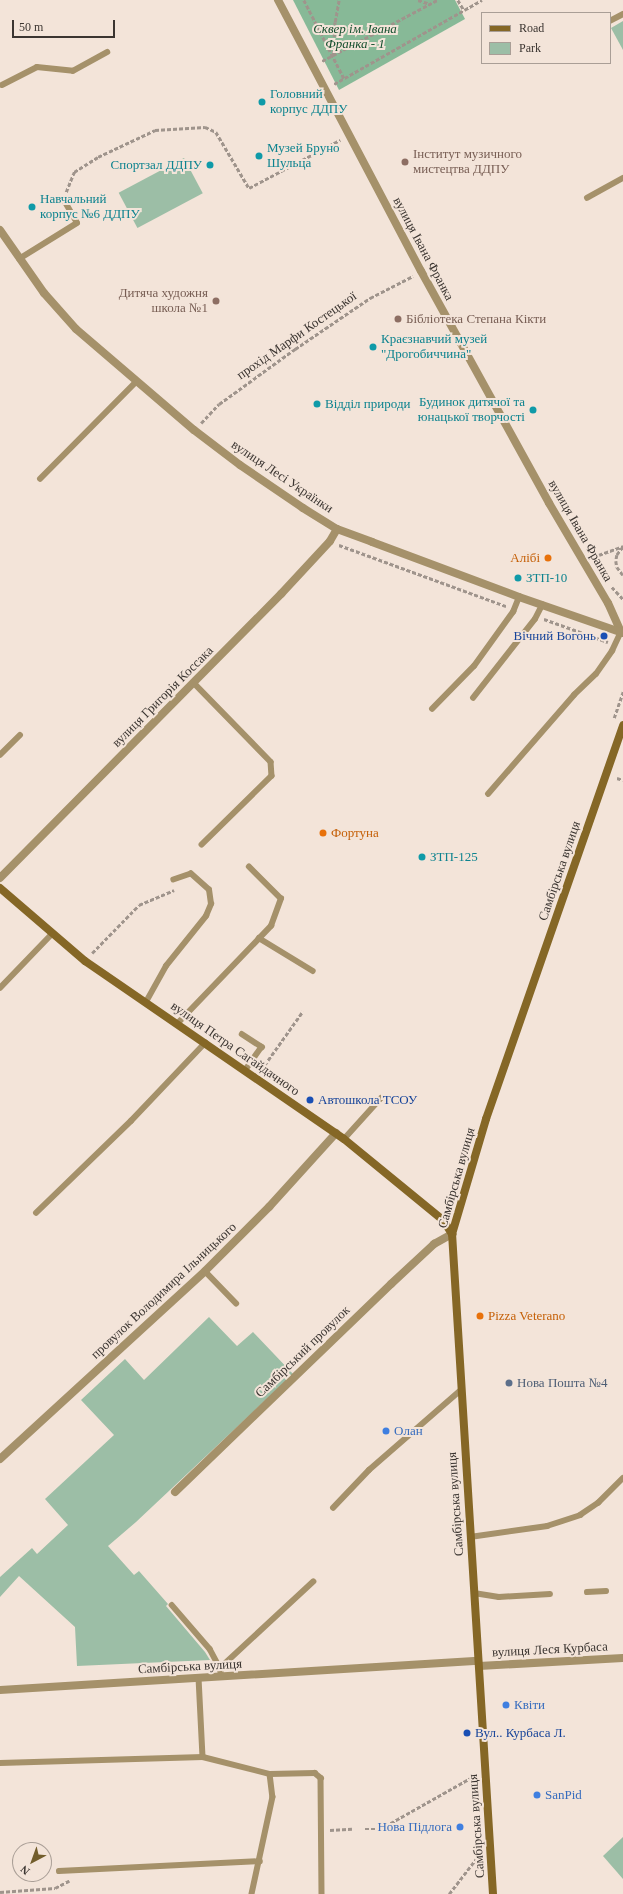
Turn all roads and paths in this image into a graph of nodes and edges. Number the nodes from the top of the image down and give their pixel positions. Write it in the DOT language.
graph roads {
  1 [pos="278,0"];
  2 [pos="304,0"];
  3 [pos="339,0"];
  4 [pos="418,0"];
  5 [pos="437,0"];
  6 [pos="458,0"];
  7 [pos="482,0"];
  8 [pos="430,4"];
  9 [pos="464,10"];
  10 [pos="623,14"];
  11 [pos="611,20"];
  12 [pos="107,52"];
  13 [pos="333,55"];
  14 [pos="313,66"];
  15 [pos="344,78"];
  16 [pos="0,84"];
  17 [pos="325,89"];
  18 [pos="341,139"];
  19 [pos="623,178"];
  20 [pos="587,198"];
  21 [pos="63,199"];
  22 [pos="1,234"];
  23 [pos="19,259"];
  24 [pos="421,271"];
  25 [pos="136,382"];
  26 [pos="194,430"];
  27 [pos="40,480"];
  28 [pos="337,529"];
  29 [pos="330,541"];
  30 [pos="623,546"];
  31 [pos="591,558"];
  32 [pos="623,575"];
  33 [pos="519,597"];
  34 [pos="542,605"];
  35 [pos="514,609"];
  36 [pos="537,616"];
  37 [pos="622,633"];
  38 [pos="615,644"];
  39 [pos="194,683"];
  40 [pos="473,698"];
  41 [pos="432,709"];
  42 [pos="623,725"];
  43 [pos="20,735"];
  44 [pos="0,755"];
  45 [pos="617,778"];
  46 [pos="623,780"];
  47 [pos="488,794"];
  48 [pos="202,845"];
  49 [pos="249,867"];
  50 [pos="0,878"];
  51 [pos="174,880"];
  52 [pos="0,888"];
  53 [pos="176,889"];
  54 [pos="52,934"];
  55 [pos="259,938"];
  56 [pos="92,953"];
  57 [pos="313,972"];
  58 [pos="0,988"];
  59 [pos="146,1002"];
  60 [pos="303,1011"];
  61 [pos="177,1024"];
  62 [pos="242,1034"];
  63 [pos="205,1043"];
  64 [pos="261,1070"];
  65 [pos="245,1071"];
  66 [pos="381,1098"];
  67 [pos="336,1133"];
  68 [pos="344,1138"];
  69 [pos="36,1213"];
  70 [pos="452,1234"];
  71 [pos="204,1271"];
  72 [pos="236,1303"];
  73 [pos="461,1390"];
  74 [pos="0,1459"];
  75 [pos="623,1478"];
  76 [pos="175,1492"];
  77 [pos="333,1508"];
  78 [pos="470,1537"];
  79 [pos="314,1582"];
  80 [pos="587,1592"];
  81 [pos="606,1592"];
  82 [pos="474,1593"];
  83 [pos="550,1594"];
  84 [pos="172,1605"];
  85 [pos="623,1658"];
  86 [pos="478,1664"];
  87 [pos="220,1668"];
  88 [pos="222,1677"];
  89 [pos="199,1678"];
  90 [pos="0,1690"];
  91 [pos="203,1757"];
  92 [pos="0,1763"];
  93 [pos="270,1774"];
  94 [pos="474,1776"];
  95 [pos="352,1829"];
  96 [pos="365,1829"];
  97 [pos="321,1830"];
  98 [pos="479,1855"];
  99 [pos="260,1861"];
  100 [pos="78,1870"];
  101 [pos="59,1871"];
  102 [pos="0,1892"];
  103 [pos="252,1894"];
  104 [pos="322,1894"];
  105 [pos="449,1894"];
  106 [pos="493,1894"];
  1 -- 14 [label="street, вулиця Івана Франка"];
  2 -- 13 [label="path"];
  3 -- 13 [label="path"];
  4 -- 8 [label="path"];
  5 -- 8 [label="path"];
  6 -- 9 [label="path"];
  7 -- 9 [label="path"];
  8 -- 13 [label="path"];
  9 -- 15 [label="path"];
  10 -- 11 [label="lane"];
  12 -- 16 [label="lane"];
  13 -- 14 [label="path"];
  13 -- 15 [label="path"];
  14 -- 17 [label="street, вулиця Івана Франка"];
  15 -- 17 [label="path"];
  17 -- 24 [label="street, вулиця Івана Франка"];
  18 -- 21 [label="path"];
  19 -- 20 [label="lane"];
  21 -- 23 [label="lane"];
  22 -- 23 [label="street, вулиця Лесі Українки"];
  23 -- 25 [label="street, вулиця Лесі Українки"];
  24 -- 26 [label="path, прохід Марфи Костецької"];
  24 -- 37 [label="street, вулиця Івана Франка"];
  25 -- 26 [label="street, вулиця Лесі Українки"];
  25 -- 27 [label="lane"];
  26 -- 28 [label="street, вулиця Лесі Українки"];
  28 -- 29 [label="street, вулиця Григорія Коссака"];
  28 -- 33 [label="street, вулиця Лесі Українки"];
  29 -- 35 [label="path"];
  29 -- 39 [label="street, вулиця Григорія Коссака"];
  30 -- 31 [label="path"];
  30 -- 32 [label="path"];
  33 -- 34 [label="street, вулиця Лесі Українки"];
  33 -- 35 [label="lane"];
  34 -- 36 [label="lane"];
  34 -- 37 [label="street, вулиця Лесі Українки"];
  35 -- 41 [label="lane"];
  36 -- 38 [label="path"];
  36 -- 40 [label="lane"];
  37 -- 38 [label="lane"];
  38 -- 47 [label="lane"];
  39 -- 48 [label="lane"];
  39 -- 50 [label="street, вулиця Григорія Коссака"];
  42 -- 70 [label="main road, Самбірська вулиця"];
  43 -- 44 [label="lane"];
  45 -- 46 [label="path"];
  49 -- 55 [label="lane"];
  51 -- 59 [label="lane"];
  52 -- 54 [label="main road, вулиця Петра Сагайдачного"];
  53 -- 56 [label="path"];
  54 -- 58 [label="lane"];
  54 -- 59 [label="main road, вулиця Петра Сагайдачного"];
  55 -- 57 [label="lane"];
  55 -- 61 [label="lane"];
  59 -- 61 [label="main road, вулиця Петра Сагайдачного"];
  60 -- 64 [label="path"];
  61 -- 63 [label="main road, вулиця Петра Сагайдачного"];
  62 -- 65 [label="lane"];
  63 -- 65 [label="main road, вулиця Петра Сагайдачного"];
  63 -- 69 [label="lane"];
  65 -- 67 [label="main road, вулиця Петра Сагайдачного"];
  66 -- 68 [label="lane"];
  67 -- 68 [label="main road, вулиця Петра Сагайдачного"];
  67 -- 71 [label="street, провулок Володимира Ільницького"];
  68 -- 70 [label="main road, вулиця Петра Сагайдачного"];
  70 -- 73 [label="main road, Самбірська вулиця"];
  70 -- 76 [label="street, Самбірський провулок"];
  71 -- 72 [label="lane"];
  71 -- 74 [label="street, провулок Володимира Ільницького"];
  73 -- 77 [label="lane"];
  73 -- 78 [label="main road, Самбірська вулиця"];
  75 -- 78 [label="lane"];
  78 -- 82 [label="main road, Самбірська вулиця"];
  79 -- 87 [label="lane"];
  80 -- 81 [label="lane"];
  82 -- 83 [label="lane"];
  82 -- 86 [label="main road, Самбірська вулиця"];
  84 -- 87 [label="lane"];
  85 -- 86 [label="street, вулиця Леся Курбаса"];
  86 -- 88 [label="street, Самбірська вулиця"];
  86 -- 106 [label="main road, Самбірська вулиця"];
  87 -- 88 [label="lane"];
  88 -- 89 [label="street, Самбірська вулиця"];
  89 -- 90 [label="street, Самбірська вулиця"];
  89 -- 91 [label="lane"];
  91 -- 92 [label="lane"];
  91 -- 93 [label="lane"];
  93 -- 97 [label="lane"];
  93 -- 99 [label="lane"];
  94 -- 96 [label="path"];
  95 -- 97 [label="path"];
  97 -- 104 [label="lane"];
  98 -- 105 [label="path"];
  99 -- 100 [label="lane"];
  99 -- 103 [label="lane"];
  100 -- 101 [label="lane"];
  100 -- 102 [label="path"];
}
